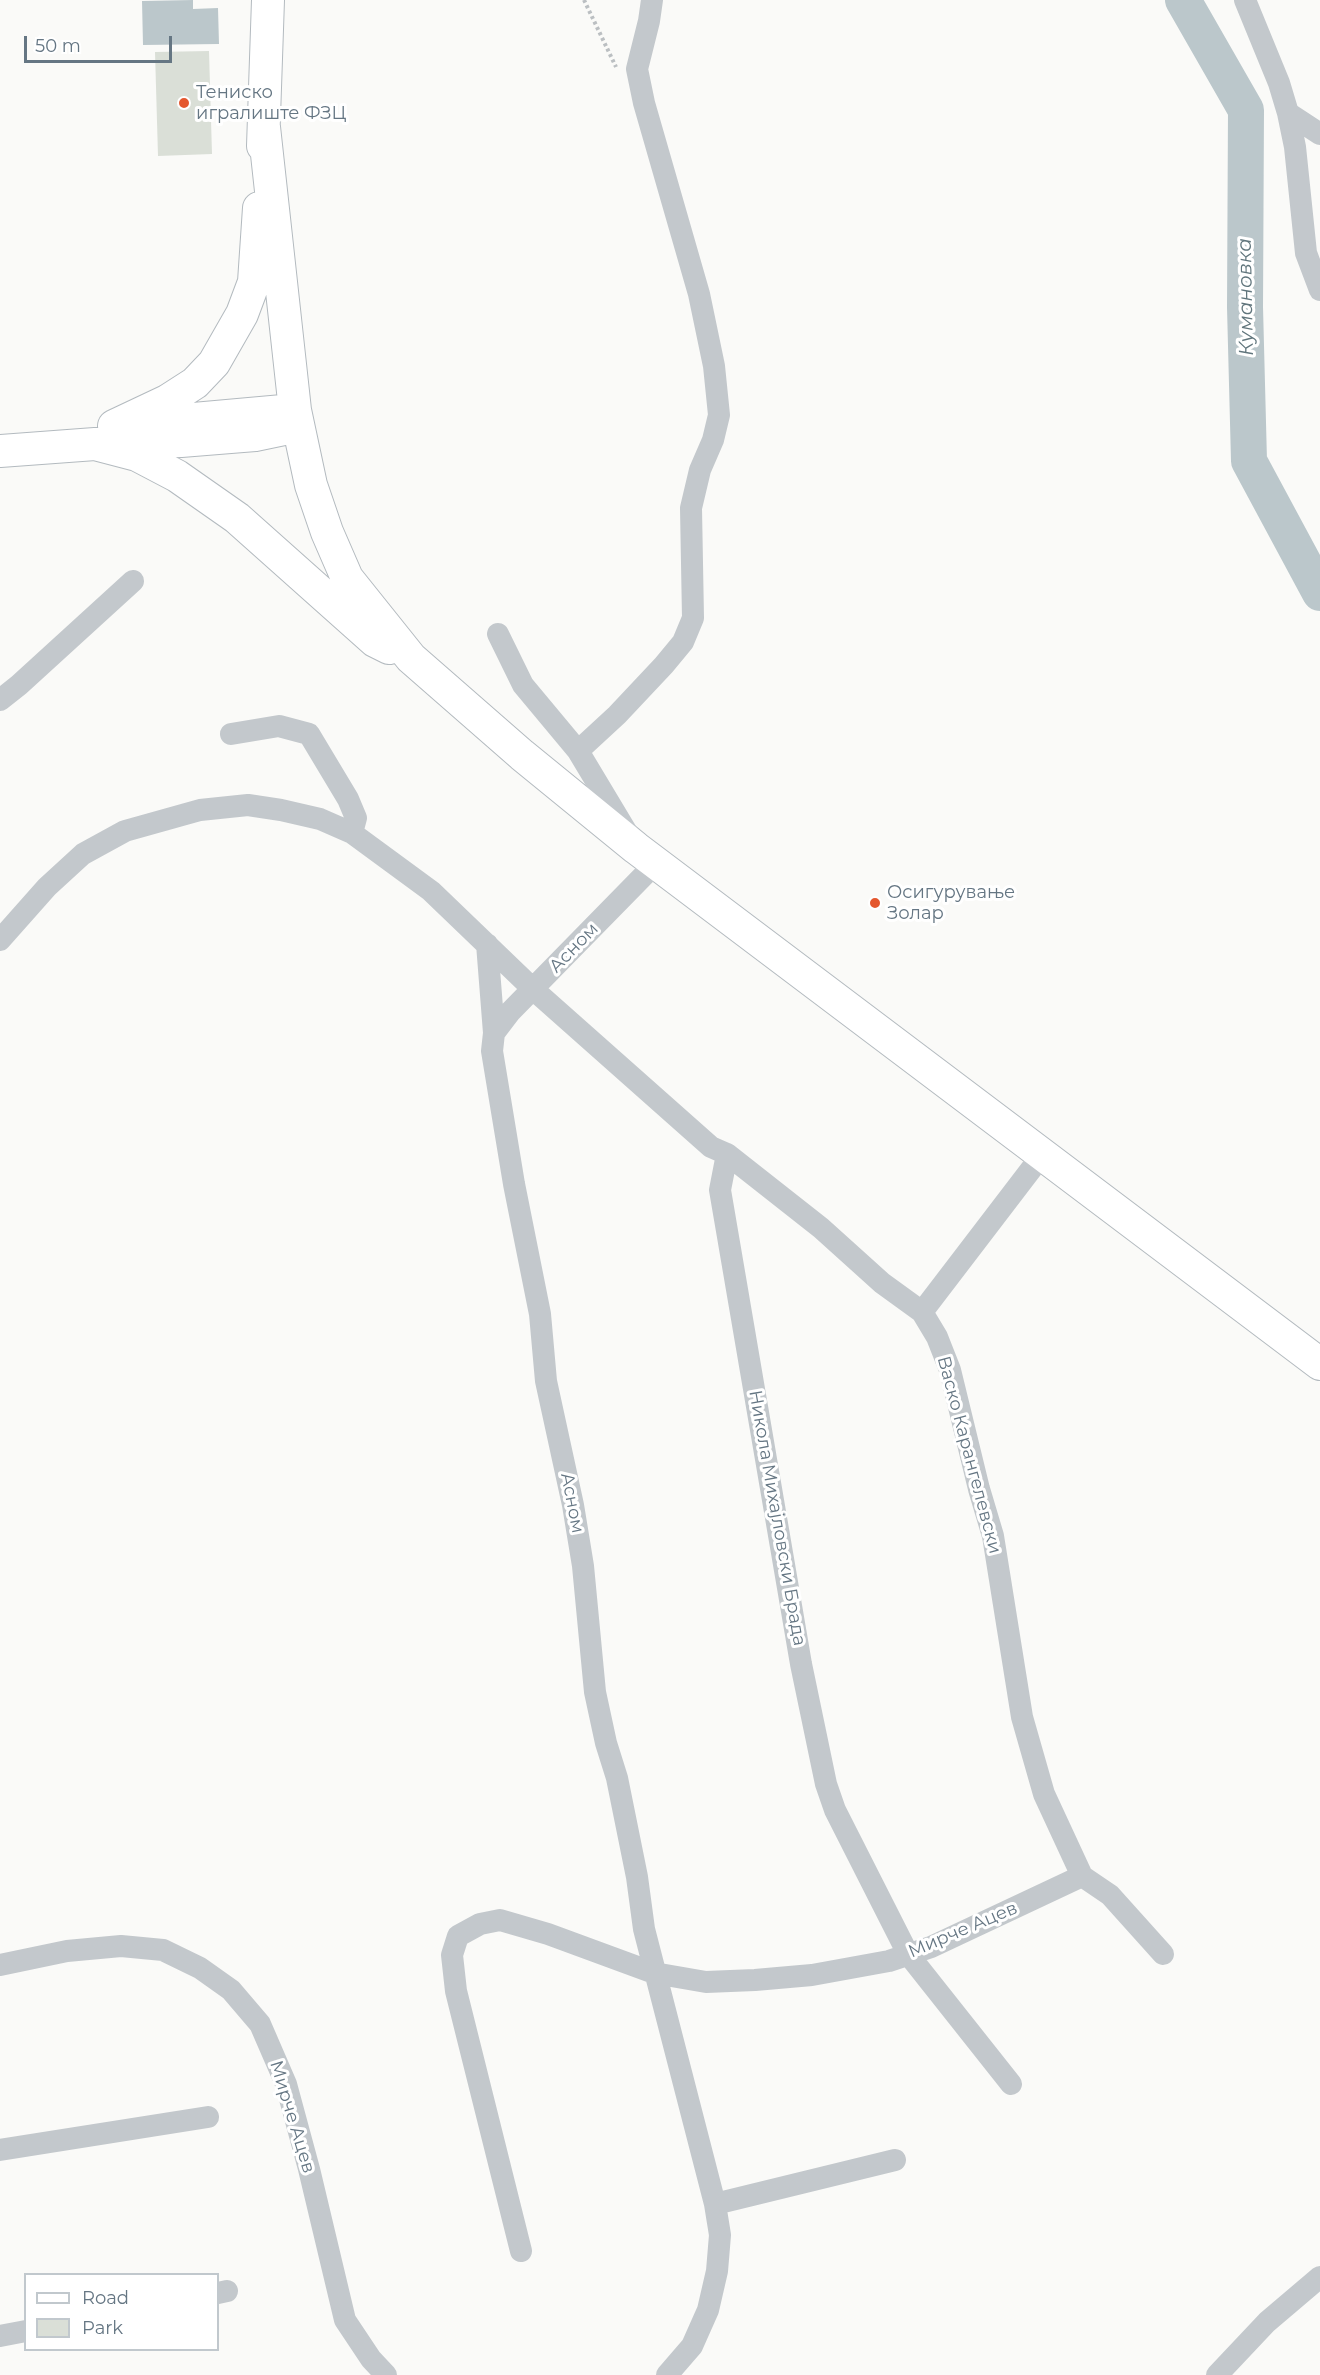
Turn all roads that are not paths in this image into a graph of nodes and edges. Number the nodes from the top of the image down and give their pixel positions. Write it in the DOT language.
graph roads {
  1 [pos="652,0"];
  2 [pos="1245,0"];
  3 [pos="268,7"];
  4 [pos="1288,113"];
  5 [pos="264,127"];
  6 [pos="1320,134"];
  7 [pos="1320,290"];
  8 [pos="297,418"];
  9 [pos="0,430"];
  10 [pos="105,435"];
  11 [pos="0,450"];
  12 [pos="134,581"];
  13 [pos="498,634"];
  14 [pos="411,658"];
  15 [pos="0,700"];
  16 [pos="231,734"];
  17 [pos="578,751"];
  18 [pos="352,833"];
  19 [pos="646,855"];
  20 [pos="0,940"];
  21 [pos="487,944"];
  22 [pos="534,990"];
  23 [pos="494,1033"];
  24 [pos="728,1154"];
  25 [pos="1042,1155"];
  26 [pos="922,1312"];
  27 [pos="1320,1364"];
  28 [pos="1082,1875"];
  29 [pos="908,1954"];
  30 [pos="1163,1954"];
  31 [pos="0,1965"];
  32 [pos="654,1973"];
  33 [pos="1011,2084"];
  34 [pos="208,2117"];
  35 [pos="0,2150"];
  36 [pos="895,2160"];
  37 [pos="715,2204"];
  38 [pos="521,2251"];
  39 [pos="1320,2277"];
  40 [pos="24,2331"];
  41 [pos="0,2336"];
  42 [pos="386,2375"];
  43 [pos="667,2375"];
  44 [pos="1217,2375"];
  1 -- 17 [label="street"];
  2 -- 4 [label="street"];
  3 -- 5 [label="main road"];
  4 -- 6 [label="street"];
  4 -- 7 [label="street"];
  5 -- 8 [label="main road"];
  5 -- 10 [label="main road"];
  8 -- 10 [label="main road"];
  8 -- 14 [label="main road"];
  9 -- 10 [label="main road"];
  10 -- 11 [label="main road"];
  10 -- 14 [label="main road"];
  12 -- 15 [label="street"];
  13 -- 17 [label="street"];
  14 -- 19 [label="main road"];
  16 -- 18 [label="street"];
  17 -- 19 [label="street"];
  18 -- 20 [label="street"];
  18 -- 21 [label="street"];
  19 -- 22 [label="street, Асном"];
  19 -- 25 [label="main road"];
  21 -- 22 [label="street"];
  21 -- 23 [label="street, Асном"];
  22 -- 23 [label="street, Асном"];
  22 -- 24 [label="street"];
  23 -- 32 [label="street, Асном"];
  24 -- 26 [label="street, Васко Карангелевски"];
  24 -- 29 [label="street, Никола Михајловски Брада"];
  25 -- 26 [label="street"];
  25 -- 27 [label="main road"];
  26 -- 28 [label="street, Васко Карангелевски"];
  28 -- 29 [label="street, Мирче Ацев"];
  28 -- 30 [label="street"];
  29 -- 32 [label="street, Мирче Ацев"];
  29 -- 33 [label="street, Никола Михајловски Брада"];
  31 -- 42 [label="street, Мирче Ацев"];
  32 -- 37 [label="street"];
  32 -- 38 [label="street, Мирче Ацев"];
  34 -- 35 [label="street"];
  36 -- 37 [label="street"];
  37 -- 43 [label="street"];
  39 -- 44 [label="street"];
  40 -- 41 [label="street"];
}
